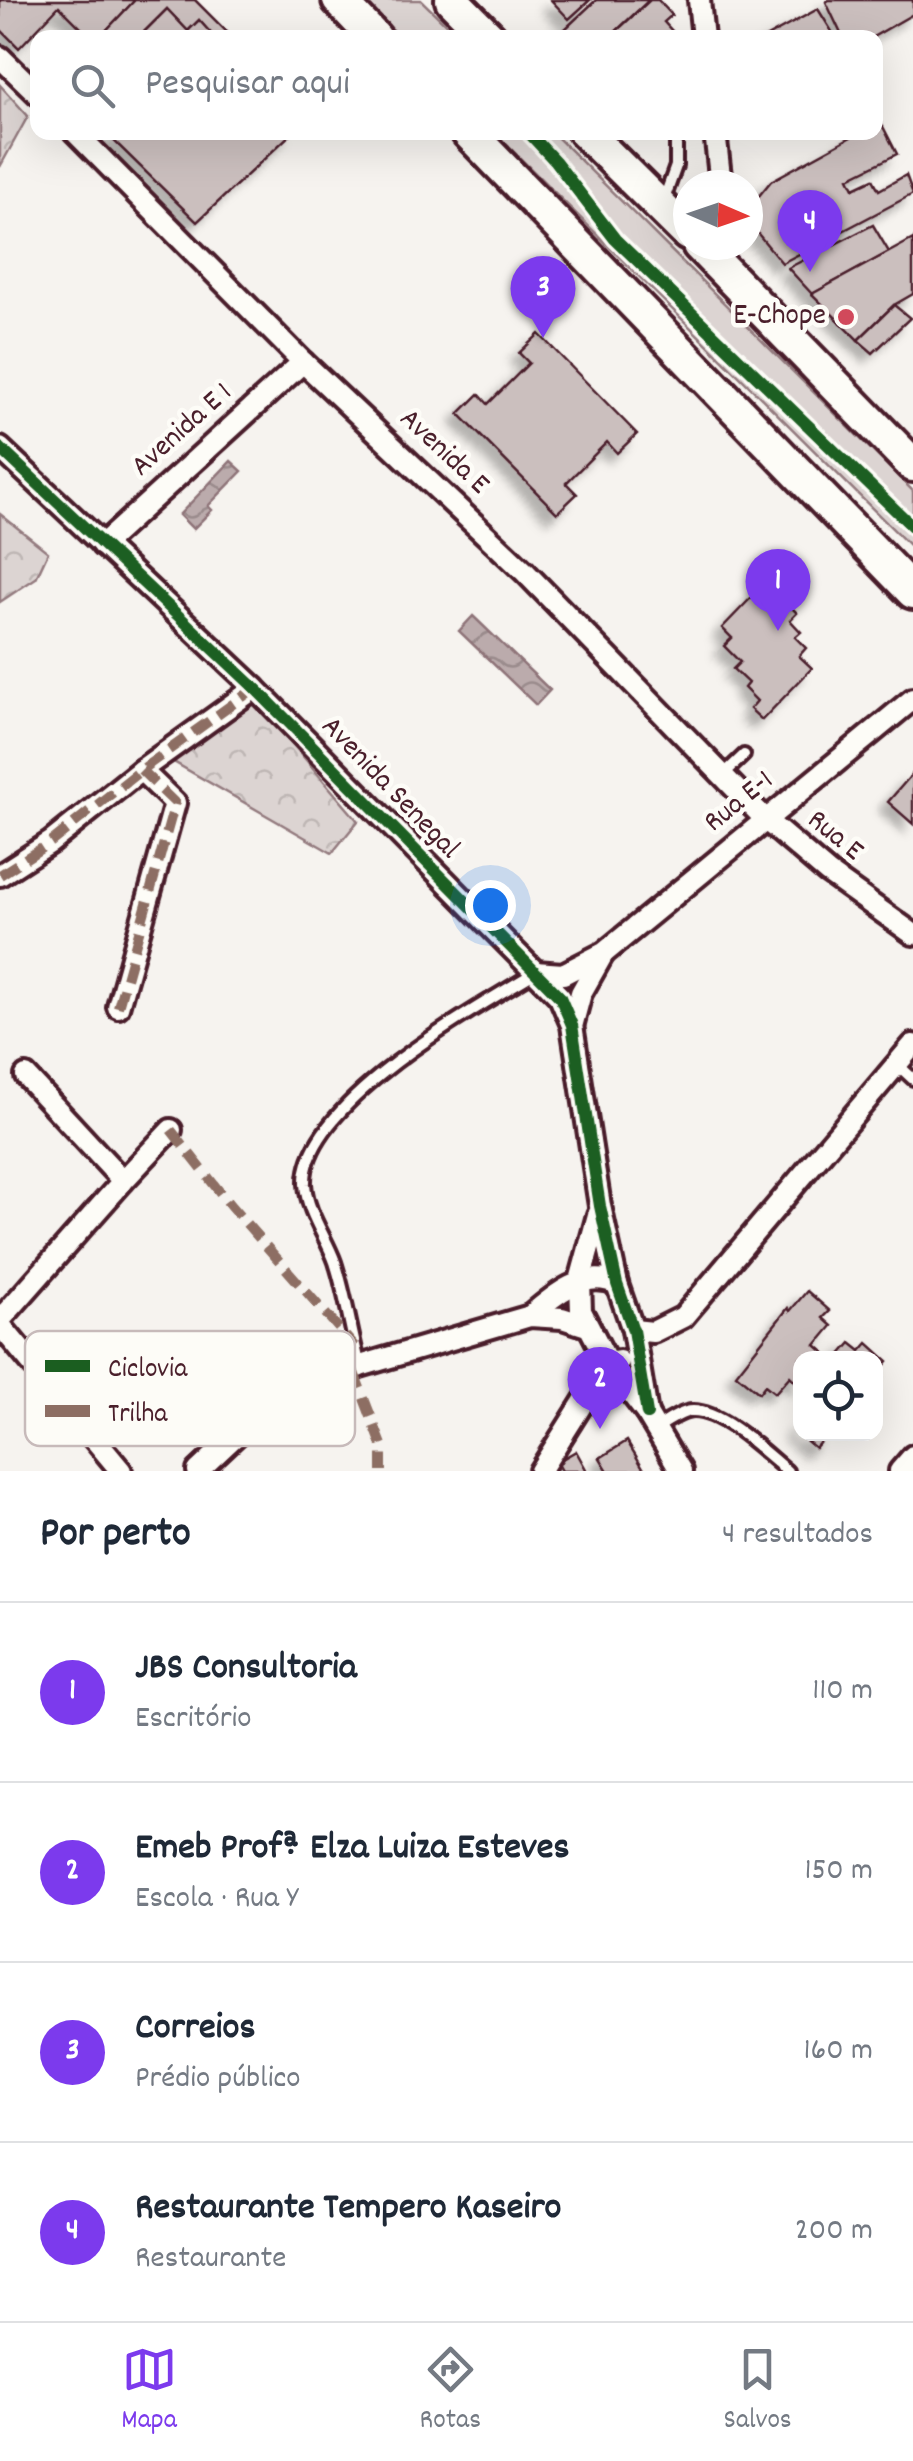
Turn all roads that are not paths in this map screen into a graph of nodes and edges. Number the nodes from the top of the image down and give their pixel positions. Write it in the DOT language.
graph roads {
  1 [pos="339,0"];
  2 [pos="452,0"];
  3 [pos="698,0"];
  4 [pos="368,30"];
  5 [pos="482,30"];
  6 [pos="702,30"];
  7 [pos="0,57"];
  8 [pos="30,86"];
  9 [pos="83,140"];
  10 [pos="476,140"];
  11 [pos="594,140"];
  12 [pos="676,140"];
  13 [pos="716,140"];
  14 [pos="719,170"];
  15 [pos="661,208"];
  16 [pos="673,220"];
  17 [pos="714,260"];
  18 [pos="730,260"];
  19 [pos="732,279"];
  20 [pos="303,362"];
  21 [pos="0,448"];
  22 [pos="913,465"];
  23 [pos="102,544"];
  24 [pos="913,592"];
  25 [pos="255,688"];
  26 [pos="913,699"];
  27 [pos="744,755"];
  28 [pos="141,770"];
  29 [pos="723,776"];
  30 [pos="767,822"];
  31 [pos="0,875"];
  32 [pos="913,934"];
  33 [pos="604,953"];
  34 [pos="535,972"];
  35 [pos="118,1007"];
  36 [pos="572,1024"];
  37 [pos="913,1045"];
  38 [pos="897,1064"];
  39 [pos="26,1076"];
  40 [pos="913,1079"];
  41 [pos="171,1130"];
  42 [pos="123,1181"];
  43 [pos="600,1206"];
  44 [pos="580,1281"];
  45 [pos="617,1284"];
  46 [pos="530,1316"];
  47 [pos="0,1322"];
  48 [pos="587,1326"];
  49 [pos="633,1330"];
  50 [pos="352,1331"];
  51 [pos="355,1345"];
  52 [pos="25,1353"];
  53 [pos="637,1357"];
  54 [pos="608,1363"];
  55 [pos="360,1366"];
  56 [pos="355,1368"];
  57 [pos="651,1421"];
  58 [pos="101,1446"];
  59 [pos="225,1446"];
  60 [pos="913,1456"];
  61 [pos="121,1471"];
  62 [pos="198,1471"];
  63 [pos="540,1471"];
  64 [pos="681,1471"];
  65 [pos="788,1471"];
  66 [pos="900,1471"];
  1 -- 4 [label="main road"];
  2 -- 5 [label="main road"];
  3 -- 6 [label="street"];
  7 -- 8 [label="street"];
  9 -- 20 [label="street, Avenida E"];
  10 -- 24 [label="main road"];
  11 -- 15 [label="main road"];
  12 -- 15 [label="lane"];
  13 -- 14 [label="street"];
  15 -- 16 [label="main road"];
  17 -- 19 [label="main road"];
  18 -- 19 [label="street"];
  19 -- 22 [label="main road"];
  20 -- 23 [label="street, Avenida E 1"];
  20 -- 29 [label="street, Avenida E"];
  21 -- 23 [label="street, Avenida Senegal"];
  23 -- 25 [label="street, Avenida Senegal"];
  25 -- 28 [label="street"];
  25 -- 34 [label="street, Avenida Senegal"];
  26 -- 30 [label="street, Rua E-1"];
  27 -- 29 [label="lane"];
  28 -- 31 [label="street"];
  28 -- 35 [label="street"];
  29 -- 30 [label="street, Avenida E"];
  30 -- 32 [label="street, Rua E"];
  30 -- 33 [label="street, Rua E-1"];
  33 -- 34 [label="street, Rua E-1"];
  33 -- 36 [label="street, Rua E-1"];
  34 -- 36 [label="street, Avenida Senegal"];
  34 -- 50 [label="lane"];
  36 -- 43 [label="street, Avenida Senegal"];
  37 -- 38 [label="street"];
  38 -- 40 [label="lane"];
  38 -- 49 [label="street"];
  39 -- 42 [label="street"];
  41 -- 42 [label="street"];
  42 -- 47 [label="street"];
  43 -- 44 [label="street, Avenida Senegal"];
  43 -- 45 [label="street, Avenida Senegal"];
  44 -- 45 [label="street"];
  44 -- 46 [label="street"];
  44 -- 48 [label="street, Avenida Senegal"];
  45 -- 49 [label="street, Avenida Senegal"];
  46 -- 48 [label="street"];
  46 -- 55 [label="street"];
  47 -- 52 [label="street"];
  48 -- 54 [label="street, Avenida Senegal"];
  49 -- 53 [label="street, Avenida Senegal"];
  51 -- 55 [label="lane"];
  53 -- 54 [label="street"];
  53 -- 57 [label="street, Avenida Senegal"];
  54 -- 57 [label="street, Avenida Senegal"];
  54 -- 63 [label="street"];
  55 -- 56 [label="street"];
  57 -- 64 [label="street, Avenida Senegal"];
  57 -- 65 [label="lane"];
  58 -- 61 [label="street"];
  59 -- 62 [label="street"];
  60 -- 66 [label="street"];
}
